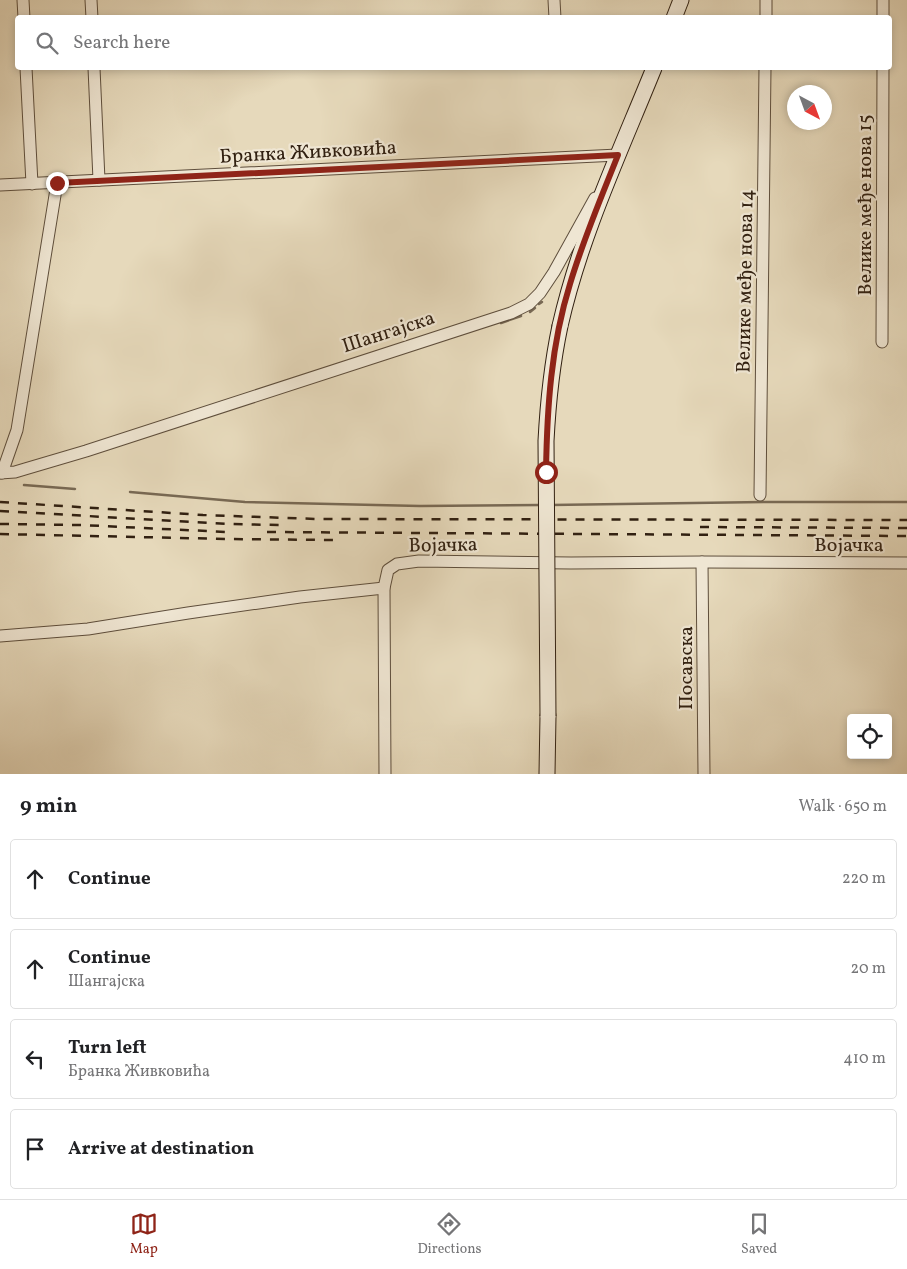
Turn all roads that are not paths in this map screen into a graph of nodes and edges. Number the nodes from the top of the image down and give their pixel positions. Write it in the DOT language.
graph roads {
  1 [pos="23,0"];
  2 [pos="91,0"];
  3 [pos="554,0"];
  4 [pos="681,0"];
  5 [pos="766,0"];
  6 [pos="884,0"];
  7 [pos="24,15"];
  8 [pos="92,15"];
  9 [pos="555,15"];
  10 [pos="675,15"];
  11 [pos="766,15"];
  12 [pos="883,15"];
  13 [pos="26,70"];
  14 [pos="94,70"];
  15 [pos="653,70"];
  16 [pos="765,70"];
  17 [pos="883,70"];
  18 [pos="618,155"];
  19 [pos="99,180"];
  20 [pos="608,180"];
  21 [pos="57,183"];
  22 [pos="32,184"];
  23 [pos="0,185"];
  24 [pos="882,342"];
  25 [pos="1,473"];
  26 [pos="760,495"];
  27 [pos="702,562"];
  28 [pos="907,562"];
  29 [pos="384,588"];
  30 [pos="0,636"];
  31 [pos="385,774"];
  32 [pos="547,774"];
  33 [pos="704,774"];
  1 -- 7 [label="street"];
  2 -- 8 [label="street"];
  3 -- 9 [label="street"];
  4 -- 10 [label="main road"];
  5 -- 11 [label="street"];
  6 -- 12 [label="street"];
  13 -- 22 [label="street"];
  14 -- 19 [label="street"];
  15 -- 18 [label="main road, Шангајска"];
  16 -- 26 [label="street, Велике међе нова 14"];
  17 -- 24 [label="street, Велике међе нова 15"];
  18 -- 19 [label="street, Бранка Живковића"];
  18 -- 20 [label="main road, Шангајска"];
  19 -- 21 [label="street, Бранка Живковића"];
  20 -- 25 [label="street, Шангајска"];
  20 -- 32 [label="main road, bridge"];
  21 -- 22 [label="street, Бранка Живковића"];
  21 -- 25 [label="street"];
  22 -- 23 [label="street, Бранка Живковића"];
  27 -- 28 [label="street, Војачка"];
  27 -- 29 [label="street, Војачка"];
  27 -- 33 [label="street, Посавска"];
  29 -- 30 [label="street"];
  29 -- 31 [label="street"];
}
